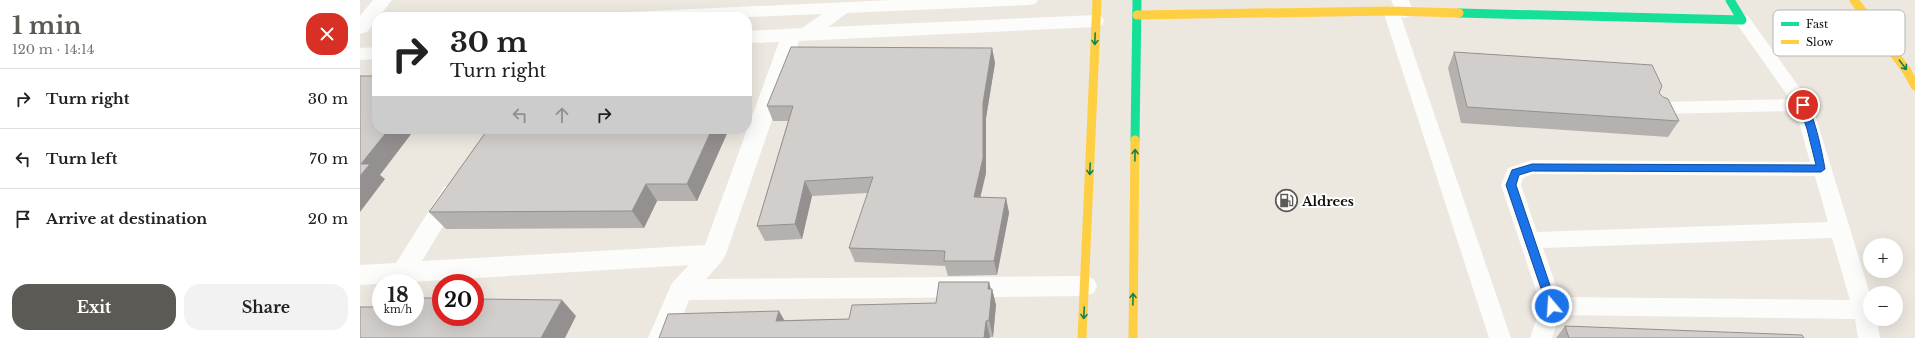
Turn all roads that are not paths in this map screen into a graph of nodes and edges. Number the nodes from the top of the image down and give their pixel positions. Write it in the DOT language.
graph roads {
  1 [pos="383,0"];
  2 [pos="616,0"];
  3 [pos="1029,0"];
  4 [pos="1097,0"];
  5 [pos="1138,0"];
  6 [pos="1730,0"];
  7 [pos="1854,0"];
  8 [pos="842,4"];
  9 [pos="1398,8"];
  10 [pos="1861,10"];
  11 [pos="373,12"];
  12 [pos="609,12"];
  13 [pos="701,12"];
  14 [pos="372,13"];
  15 [pos="1137,15"];
  16 [pos="1742,20"];
  17 [pos="1096,21"];
  18 [pos="360,28"];
  19 [pos="372,32"];
  20 [pos="360,33"];
  21 [pos="828,34"];
  22 [pos="791,35"];
  23 [pos="752,37"];
  24 [pos="372,53"];
  25 [pos="360,54"];
  26 [pos="1896,56"];
  27 [pos="1915,86"];
  28 [pos="1803,105"];
  29 [pos="1659,108"];
  30 [pos="1821,169"];
  31 [pos="463,175"];
  32 [pos="1839,230"];
  33 [pos="1530,240"];
  34 [pos="714,254"];
  35 [pos="403,272"];
  36 [pos="360,275"];
  37 [pos="1085,286"];
  38 [pos="681,290"];
  39 [pos="1552,306"];
  40 [pos="1863,307"];
  41 [pos="1863,310"];
  42 [pos="1867,326"];
  43 [pos="661,338"];
  44 [pos="1082,338"];
  45 [pos="1132,338"];
  46 [pos="1500,338"];
  47 [pos="1541,338"];
  48 [pos="1869,338"];
  1 -- 11 [label="street"];
  2 -- 12 [label="street"];
  3 -- 8 [label="street"];
  4 -- 17 [label="street"];
  5 -- 15 [label="street"];
  6 -- 16 [label="street"];
  7 -- 10 [label="street, one-way"];
  8 -- 13 [label="street"];
  8 -- 21 [label="street"];
  8 -- 22 [label="street"];
  9 -- 15 [label="street"];
  9 -- 16 [label="street"];
  9 -- 46 [label="lane"];
  14 -- 18 [label="street"];
  45 -- 15 [label="street, one-way"];
  16 -- 28 [label="lane"];
  17 -- 21 [label="street"];
  17 -- 37 [label="street, one-way"];
  19 -- 20 [label="street"];
  21 -- 22 [label="street"];
  22 -- 23 [label="street"];
  22 -- 34 [label="street"];
  24 -- 25 [label="street"];
  26 -- 27 [label="street, one-way"];
  28 -- 29 [label="lane"];
  28 -- 30 [label="lane"];
  30 -- 32 [label="lane"];
  30 -- 33 [label="lane"];
  31 -- 35 [label="street"];
  32 -- 33 [label="lane"];
  32 -- 40 [label="lane"];
  33 -- 39 [label="lane"];
  34 -- 35 [label="street"];
  34 -- 38 [label="street"];
  35 -- 36 [label="street"];
  37 -- 38 [label="street"];
  37 -- 44 [label="street, one-way"];
  38 -- 43 [label="street"];
  39 -- 41 [label="lane"];
  39 -- 47 [label="lane"];
  42 -- 48 [label="lane"];
}
